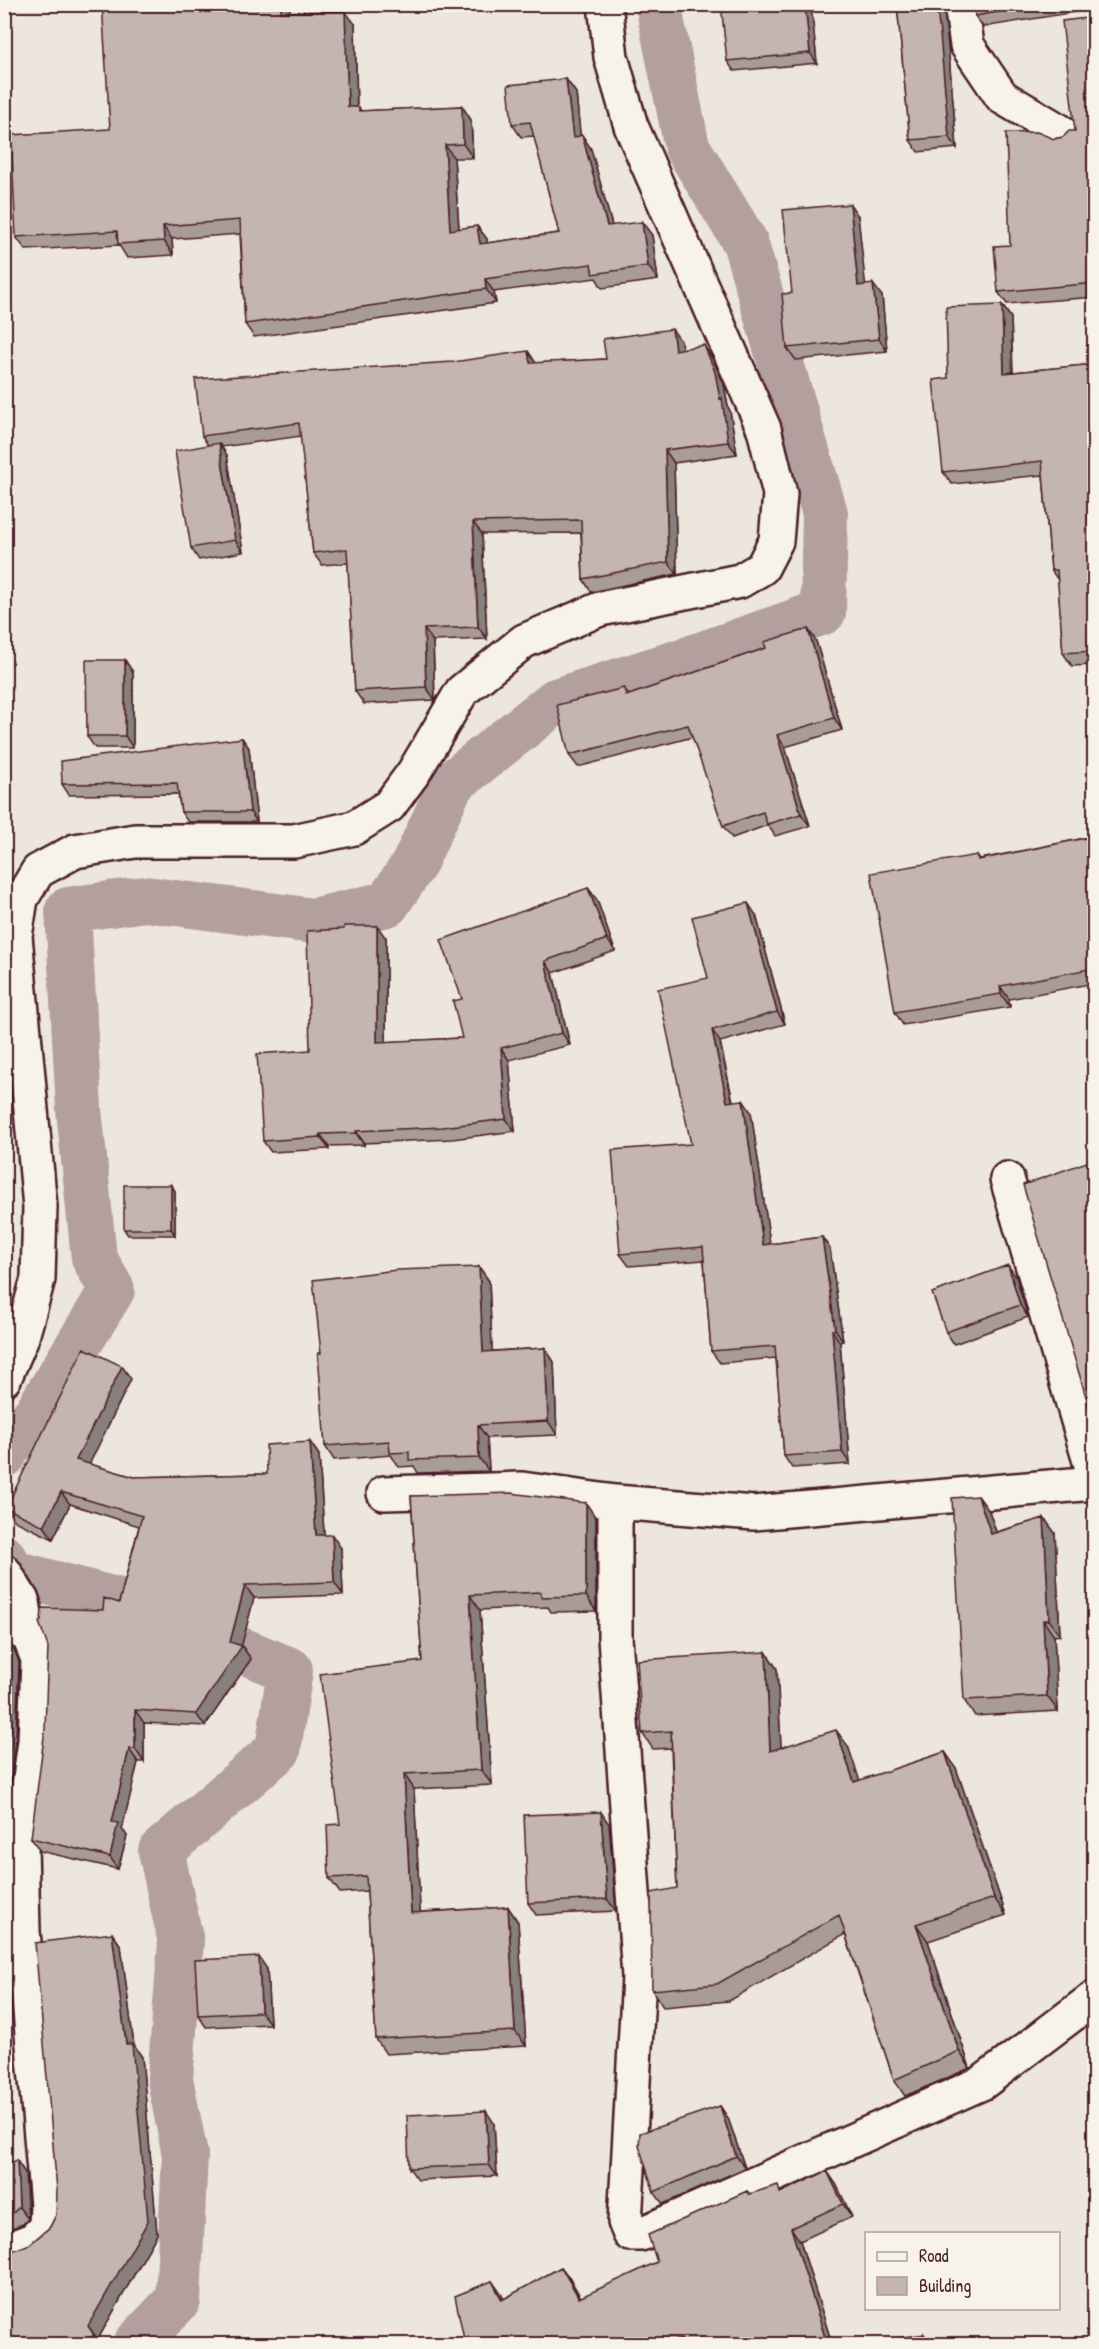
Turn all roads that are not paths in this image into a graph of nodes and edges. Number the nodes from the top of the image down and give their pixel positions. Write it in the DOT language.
graph roads {
  1 [pos="605,4"];
  2 [pos="961,4"];
  3 [pos="1063,133"];
  4 [pos="1007,1179"];
  5 [pos="4,1379"];
  6 [pos="1095,1475"];
  7 [pos="1095,1483"];
  8 [pos="384,1493"];
  9 [pos="615,1502"];
  10 [pos="4,1572"];
  11 [pos="16,1630"];
  12 [pos="1095,1998"];
  13 [pos="4,2251"];
  1 -- 5 [label="street"];
  2 -- 3 [label="street"];
  4 -- 6 [label="street"];
  7 -- 9 [label="street"];
  8 -- 9 [label="street"];
  9 -- 12 [label="street"];
  10 -- 11 [label="street"];
  11 -- 13 [label="street"];
}
